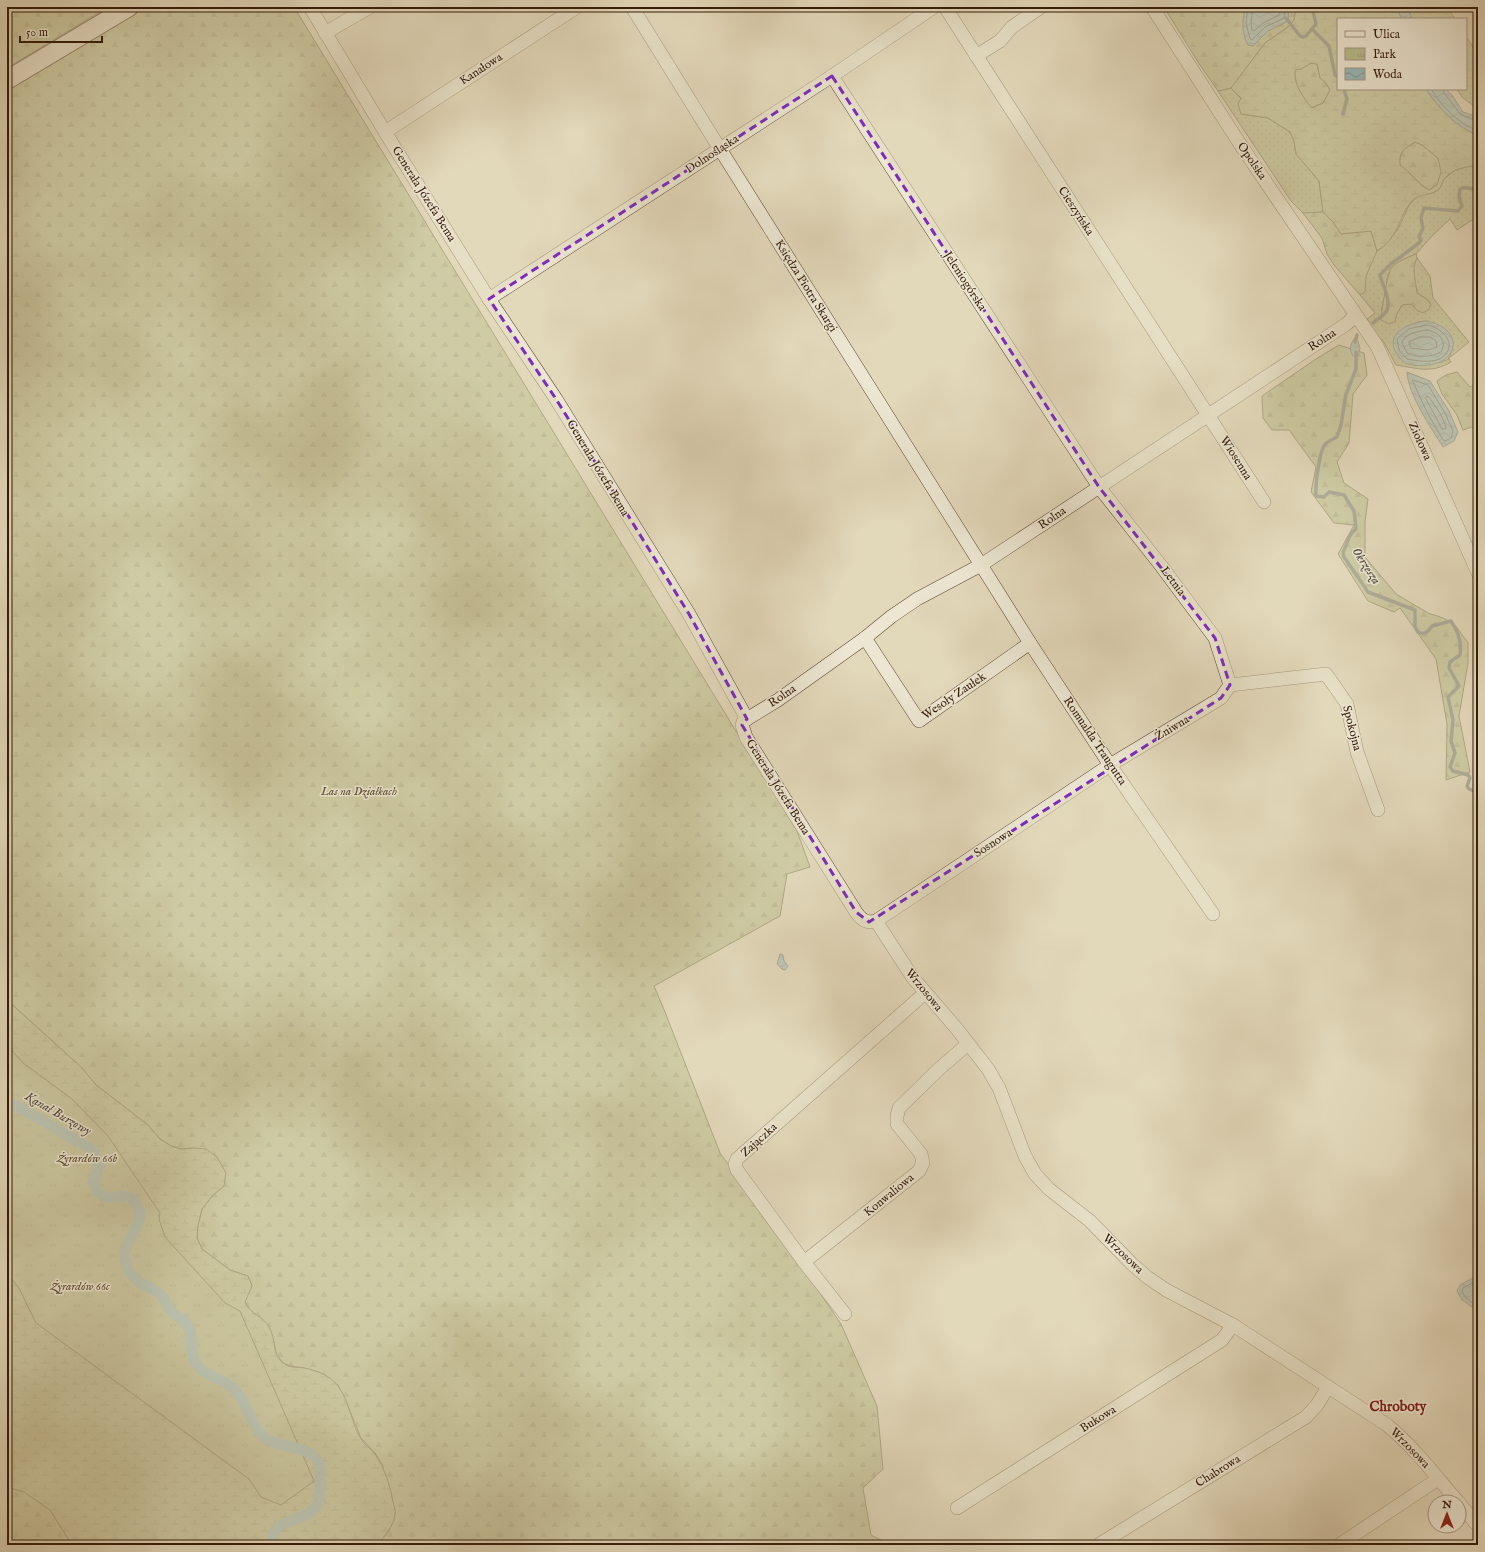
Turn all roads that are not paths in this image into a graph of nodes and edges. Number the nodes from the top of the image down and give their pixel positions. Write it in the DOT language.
graph roads {
  1 [pos="129,7"];
  2 [pos="310,7"];
  3 [pos="370,7"];
  4 [pos="577,7"];
  5 [pos="632,7"];
  6 [pos="934,7"];
  7 [pos="945,7"];
  8 [pos="1041,7"];
  9 [pos="1152,7"];
  10 [pos="326,33"];
  11 [pos="976,56"];
  12 [pos="832,76"];
  13 [pos="7,80"];
  14 [pos="385,132"];
  15 [pos="720,149"];
  16 [pos="489,299"];
  17 [pos="1358,318"];
  18 [pos="1208,414"];
  19 [pos="1099,487"];
  20 [pos="1264,502"];
  21 [pos="981,565"];
  22 [pos="1478,573"];
  23 [pos="865,638"];
  24 [pos="1030,643"];
  25 [pos="1230,685"];
  26 [pos="747,719"];
  27 [pos="1110,765"];
  28 [pos="1378,810"];
  29 [pos="1213,914"];
  30 [pos="876,921"];
  31 [pos="925,993"];
  32 [pos="968,1044"];
  33 [pos="804,1262"];
  34 [pos="845,1314"];
  35 [pos="1233,1325"];
  36 [pos="1328,1387"];
  37 [pos="1438,1479"];
  38 [pos="1450,1494"];
  39 [pos="957,1508"];
  40 [pos="1467,1513"];
  41 [pos="1478,1526"];
  42 [pos="1098,1545"];
  43 [pos="1339,1545"];
  1 -- 13 [label="main road"];
  2 -- 10 [label="street, Generała Józefa Bema"];
  3 -- 10 [label="street"];
  4 -- 14 [label="street, Kanałowa"];
  5 -- 15 [label="street, Księdza Piotra Skargi"];
  6 -- 12 [label="street, Dolnośląska"];
  7 -- 11 [label="street, Cieszyńska"];
  8 -- 11 [label="street"];
  9 -- 17 [label="street, Opolska"];
  10 -- 14 [label="street, Generała Józefa Bema"];
  11 -- 18 [label="street, Cieszyńska"];
  12 -- 15 [label="street, Dolnośląska"];
  12 -- 19 [label="street, Jeleniogórska"];
  14 -- 16 [label="street, Generała Józefa Bema"];
  15 -- 16 [label="street, Dolnośląska"];
  15 -- 21 [label="street, Księdza Piotra Skargi"];
  16 -- 26 [label="street, Generała Józefa Bema"];
  17 -- 18 [label="street, Rolna"];
  17 -- 22 [label="street, Ziołowa"];
  18 -- 19 [label="street, Rolna"];
  18 -- 20 [label="street, Wiosenna"];
  19 -- 21 [label="street, Rolna"];
  19 -- 25 [label="street, Letnia"];
  21 -- 23 [label="street, Rolna"];
  21 -- 24 [label="street, Romualda Traugutta"];
  23 -- 24 [label="street, Wesoły Zaułek"];
  23 -- 26 [label="street, Rolna"];
  24 -- 27 [label="street, Romualda Traugutta"];
  25 -- 27 [label="street, Żniwna"];
  25 -- 28 [label="street, Spokojna"];
  26 -- 30 [label="street, Generała Józefa Bema"];
  27 -- 29 [label="street, Romualda Traugutta"];
  27 -- 30 [label="street, Sosnowa"];
  30 -- 31 [label="street, Wrzosowa"];
  31 -- 32 [label="street, Wrzosowa"];
  31 -- 33 [label="street, Zajączka"];
  32 -- 33 [label="street, Konwaliowa"];
  32 -- 35 [label="street, Wrzosowa"];
  33 -- 34 [label="street, Zajączka"];
  35 -- 36 [label="street, Wrzosowa"];
  35 -- 39 [label="street, Bukowa"];
  36 -- 37 [label="street, Wrzosowa"];
  36 -- 42 [label="street, Chabrowa"];
  37 -- 38 [label="street, Wrzosowa"];
  37 -- 43 [label="street"];
  40 -- 41 [label="street, Wrzosowa"];
}
